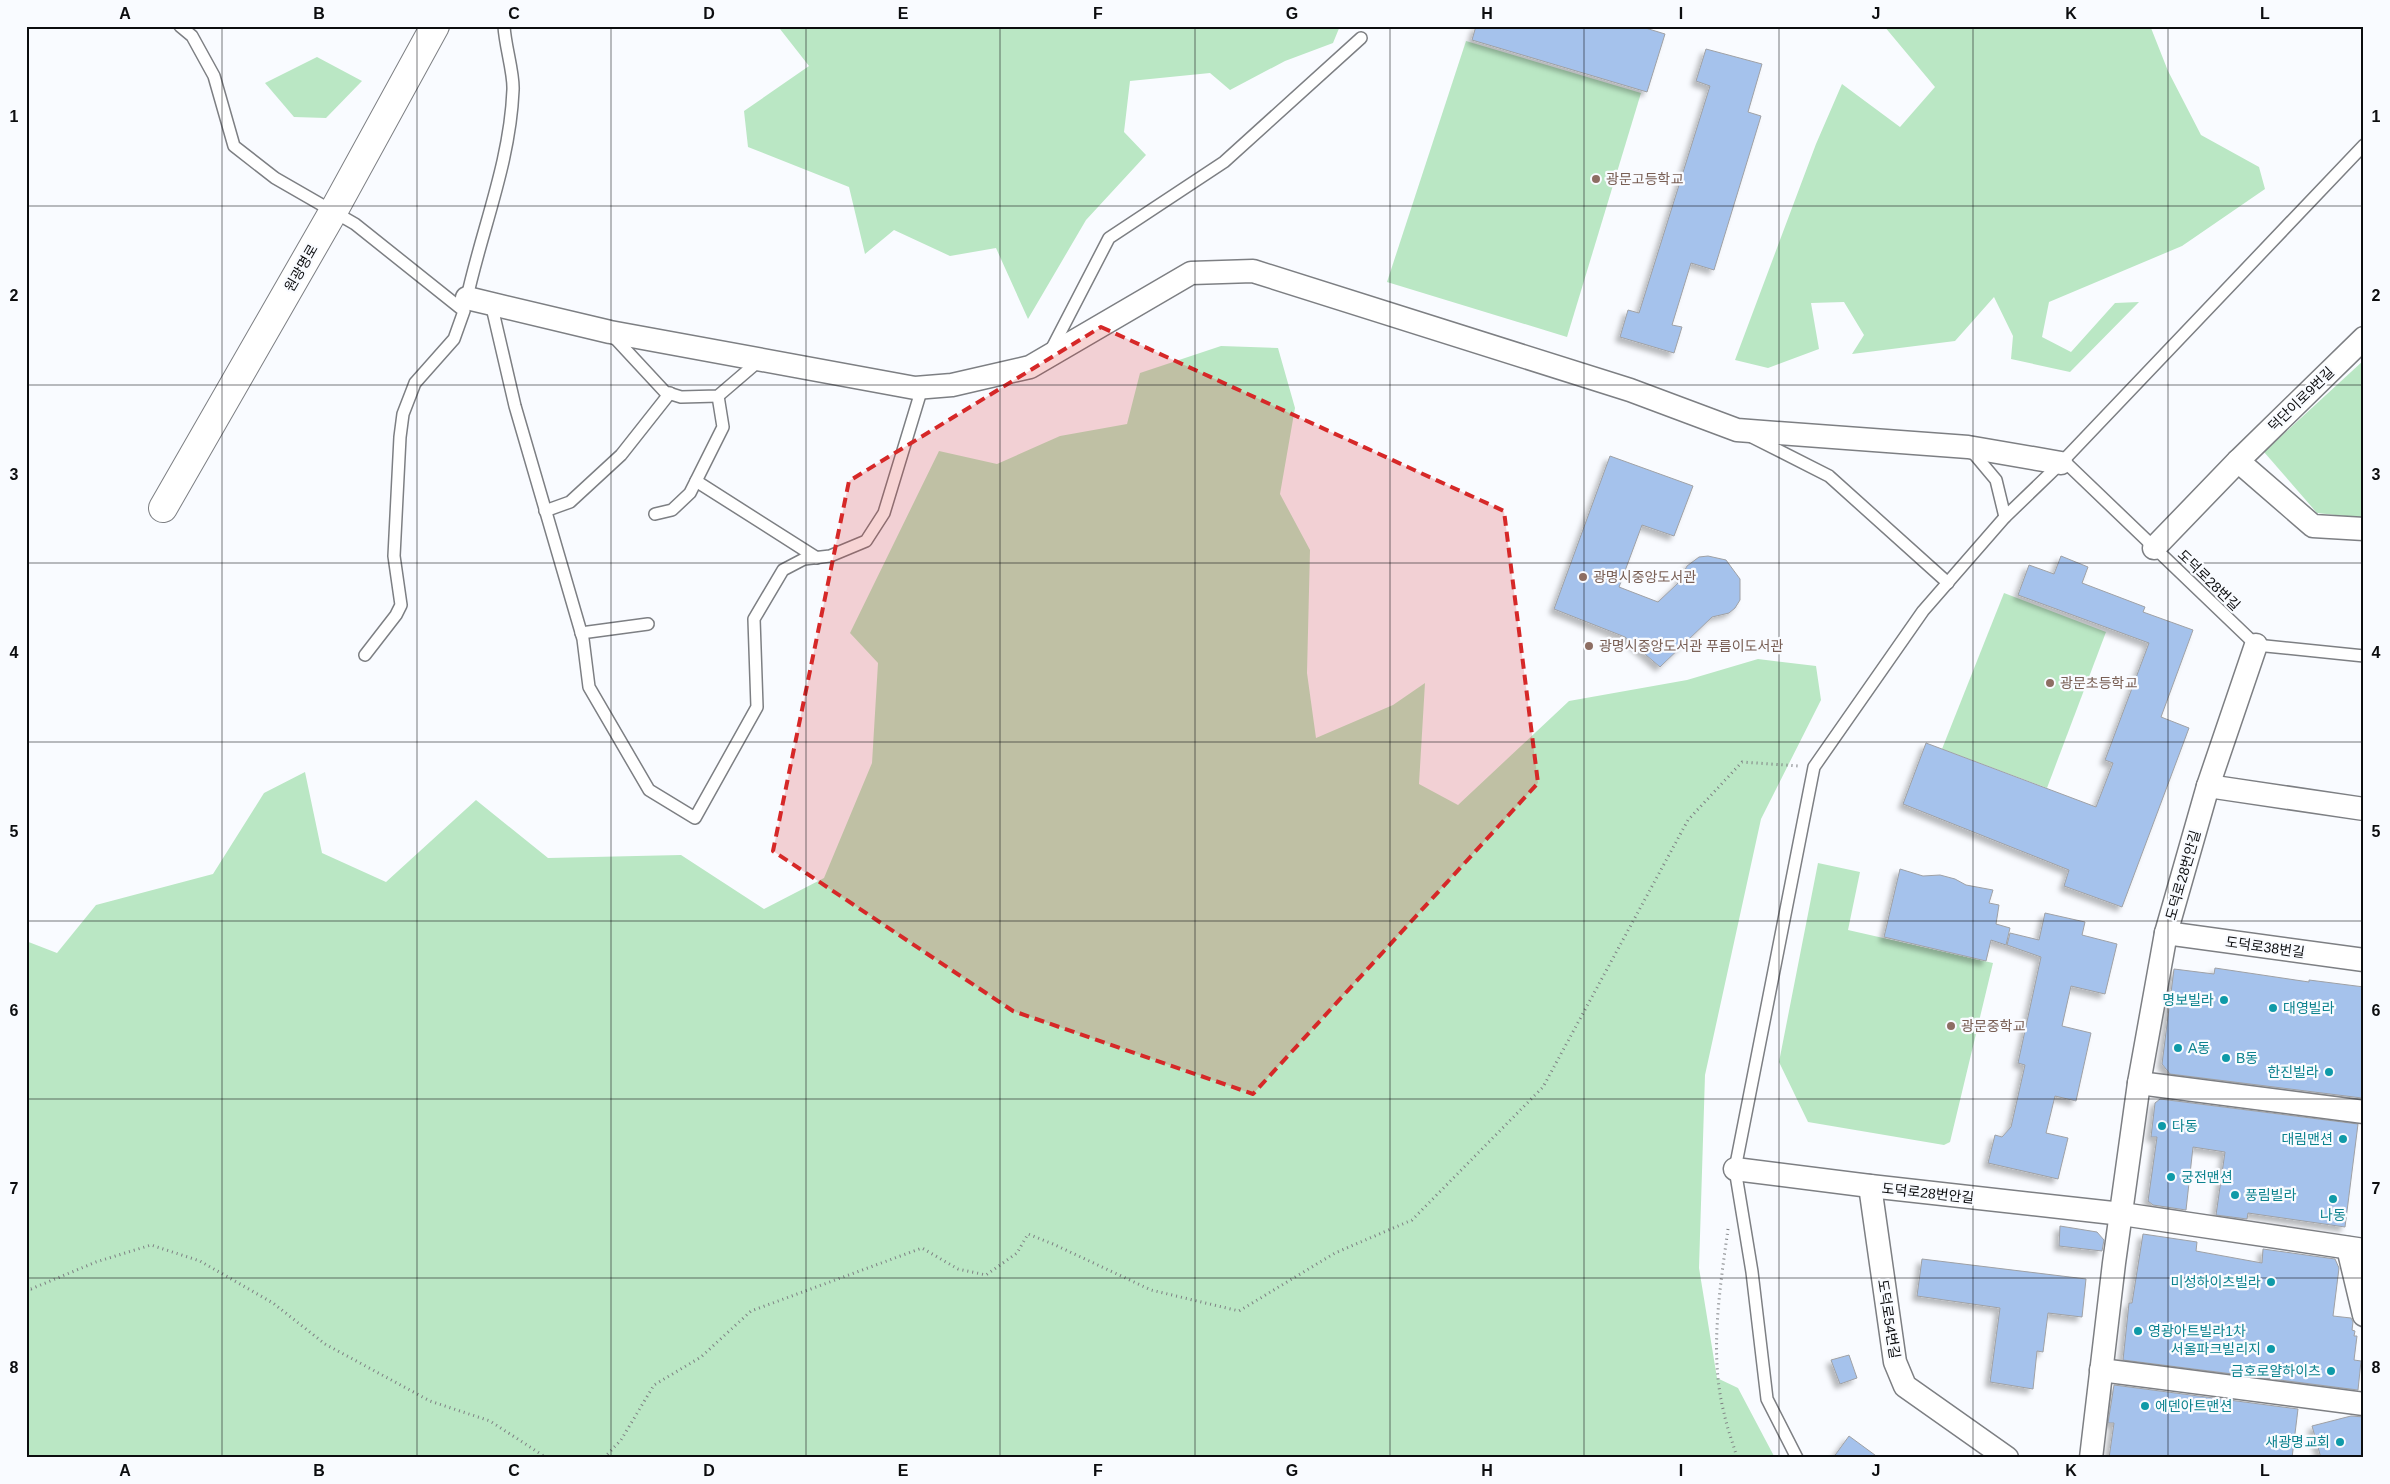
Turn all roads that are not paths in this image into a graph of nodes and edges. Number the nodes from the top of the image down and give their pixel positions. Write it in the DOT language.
graph roads {
  1 [pos="180,26"];
  2 [pos="435,26"];
  3 [pos="504,26"];
  4 [pos="1360,38"];
  5 [pos="2364,145"];
  6 [pos="333,212"];
  7 [pos="491,303"];
  8 [pos="466,305"];
  9 [pos="610,332"];
  10 [pos="2364,338"];
  11 [pos="1047,358"];
  12 [pos="760,360"];
  13 [pos="922,388"];
  14 [pos="670,393"];
  15 [pos="718,396"];
  16 [pos="1737,430"];
  17 [pos="1968,447"];
  18 [pos="2238,460"];
  19 [pos="2062,461"];
  20 [pos="696,481"];
  21 [pos="163,508"];
  22 [pos="545,511"];
  23 [pos="655,514"];
  24 [pos="2005,517"];
  25 [pos="2364,529"];
  26 [pos="2154,548"];
  27 [pos="817,558"];
  28 [pos="1948,583"];
  29 [pos="648,624"];
  30 [pos="581,633"];
  31 [pos="2256,645"];
  32 [pos="365,655"];
  33 [pos="2364,656"];
  34 [pos="2208,786"];
  35 [pos="2364,809"];
  36 [pos="2166,933"];
  37 [pos="2364,960"];
  38 [pos="2139,1083"];
  39 [pos="2364,1112"];
  40 [pos="1735,1169"];
  41 [pos="1870,1186"];
  42 [pos="2122,1214"];
  43 [pos="2356,1249"];
  44 [pos="2364,1315"];
  45 [pos="2101,1370"];
  46 [pos="2364,1404"];
  47 [pos="1797,1458"];
  48 [pos="2007,1458"];
  49 [pos="2092,1458"];
  1 -- 6 [label="lane"];
  2 -- 6 [label="street, 원광명로"];
  3 -- 8 [label="lane"];
  4 -- 11 [label="lane"];
  5 -- 19 [label="lane"];
  6 -- 8 [label="lane"];
  6 -- 21 [label="street, 원광명로"];
  7 -- 8 [label="street"];
  7 -- 9 [label="street"];
  7 -- 22 [label="lane"];
  8 -- 32 [label="lane"];
  9 -- 12 [label="street"];
  9 -- 14 [label="lane"];
  10 -- 18 [label="street, 덕단이로9번길"];
  11 -- 13 [label="street"];
  11 -- 16 [label="street"];
  12 -- 13 [label="street"];
  12 -- 15 [label="lane"];
  13 -- 27 [label="lane"];
  14 -- 15 [label="lane"];
  14 -- 22 [label="lane"];
  15 -- 20 [label="lane"];
  16 -- 17 [label="street"];
  16 -- 28 [label="lane"];
  17 -- 19 [label="street"];
  17 -- 24 [label="lane"];
  18 -- 25 [label="street"];
  18 -- 26 [label="street, 덕단이로9번길"];
  19 -- 24 [label="lane"];
  19 -- 26 [label="lane, 도덕로28번길"];
  20 -- 23 [label="lane"];
  20 -- 27 [label="lane"];
  22 -- 30 [label="lane"];
  24 -- 28 [label="lane"];
  26 -- 31 [label="lane, 도덕로28번길"];
  27 -- 30 [label="lane"];
  28 -- 40 [label="lane"];
  29 -- 30 [label="lane"];
  31 -- 33 [label="lane"];
  31 -- 34 [label="street, 도덕로28번안길"];
  34 -- 35 [label="street"];
  34 -- 36 [label="street, 도덕로28번안길"];
  36 -- 37 [label="street, 도덕로38번길"];
  36 -- 38 [label="street, 도덕로28번안길"];
  38 -- 39 [label="street"];
  38 -- 42 [label="street, 도덕로28번안길"];
  40 -- 41 [label="street, 도덕로28번안길"];
  40 -- 47 [label="lane"];
  41 -- 42 [label="street, 도덕로28번안길"];
  41 -- 48 [label="street, 도덕로54번길"];
  42 -- 43 [label="street, 도덕로28번안길"];
  42 -- 45 [label="street, 도덕로28번안길"];
  43 -- 44 [label="street"];
  45 -- 46 [label="street"];
  45 -- 49 [label="street, 도덕로28번안길"];
}
